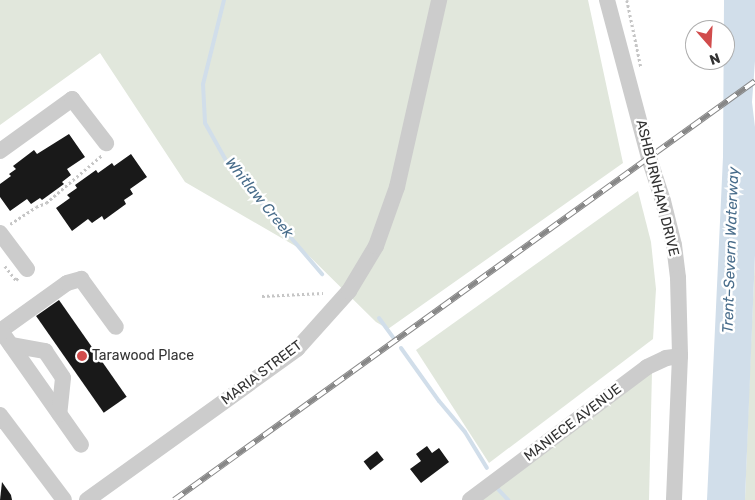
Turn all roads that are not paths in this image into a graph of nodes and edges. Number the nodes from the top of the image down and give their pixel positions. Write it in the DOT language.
graph roads {
  1 [pos="439,0"];
  2 [pos="607,0"];
  3 [pos="106,143"];
  4 [pos="0,151"];
  5 [pos="4,229"];
  6 [pos="27,269"];
  7 [pos="116,327"];
  8 [pos="0,331"];
  9 [pos="11,345"];
  10 [pos="680,356"];
  11 [pos="59,414"];
  12 [pos="0,415"];
  13 [pos="81,445"];
  14 [pos="64,500"];
  15 [pos="87,500"];
  16 [pos="470,500"];
  17 [pos="674,500"];
  1 -- 15 [label="street, MARIA STREET"];
  2 -- 10 [label="street, ASHBURNHAM DRIVE"];
  3 -- 4 [label="street"];
  5 -- 6 [label="street"];
  7 -- 8 [label="street"];
  8 -- 9 [label="street"];
  9 -- 11 [label="street"];
  9 -- 11 [label="street"];
  10 -- 16 [label="street, MANIECE AVENUE"];
  10 -- 17 [label="street, ASHBURNHAM DRIVE"];
  11 -- 13 [label="street"];
  12 -- 14 [label="street"];
}
